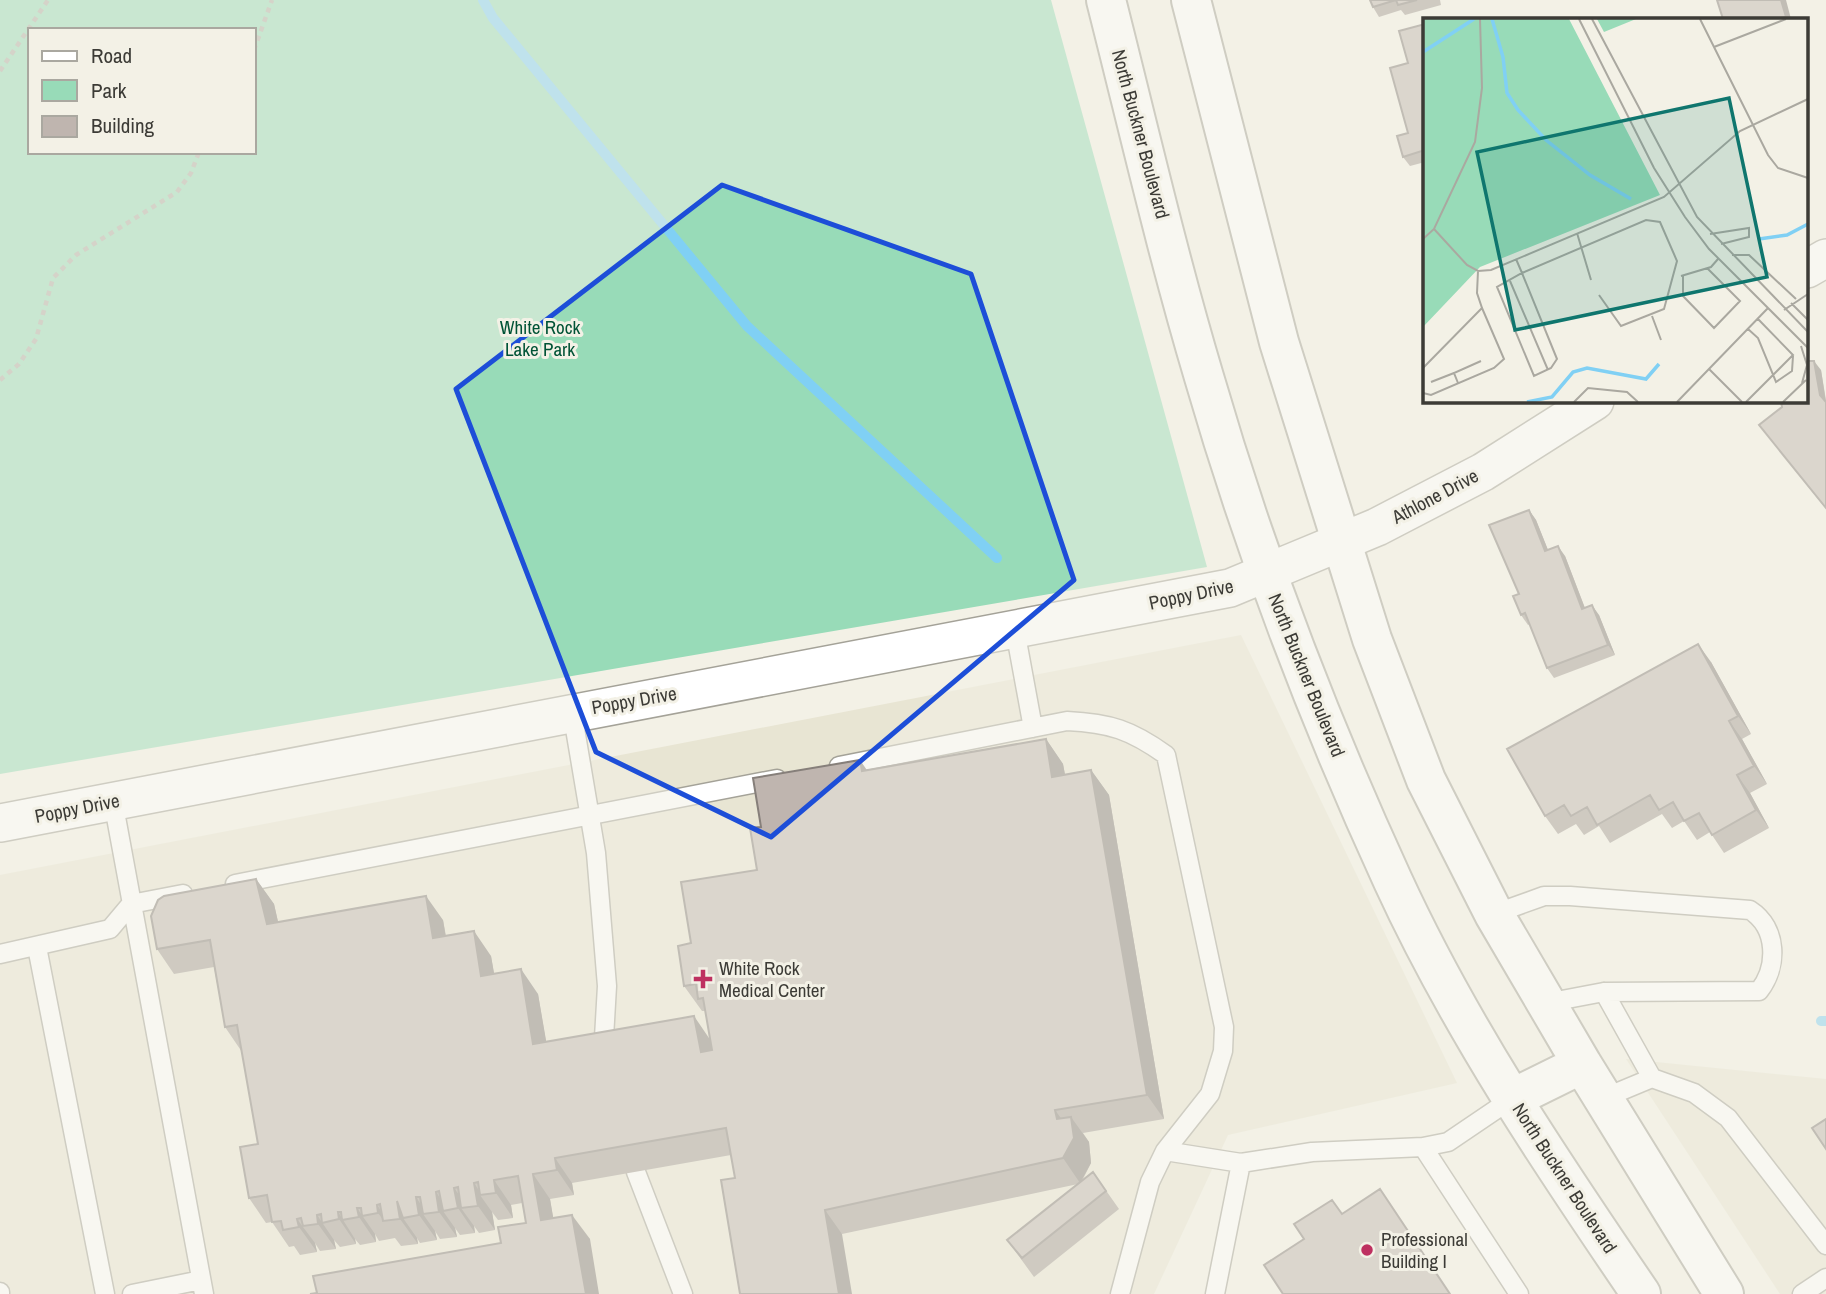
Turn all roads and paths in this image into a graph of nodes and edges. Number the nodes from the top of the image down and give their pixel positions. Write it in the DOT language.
graph roads {
  1 [pos="48,0"];
  2 [pos="272,0"];
  3 [pos="1106,0"];
  4 [pos="1191,0"];
  5 [pos="29,28"];
  6 [pos="28,30"];
  7 [pos="256,44"];
  8 [pos="0,71"];
  9 [pos="198,154"];
  10 [pos="1826,258"];
  11 [pos="1808,268"];
  12 [pos="0,380"];
  13 [pos="1593,402"];
  14 [pos="1343,543"];
  15 [pos="1266,575"];
  16 [pos="1015,630"];
  17 [pos="572,711"];
  18 [pos="1032,728"];
  19 [pos="817,771"];
  20 [pos="790,776"];
  21 [pos="113,801"];
  22 [pos="589,816"];
  23 [pos="0,823"];
  24 [pos="131,904"];
  25 [pos="1494,914"];
  26 [pos="37,947"];
  27 [pos="0,954"];
  28 [pos="1604,992"];
  29 [pos="1546,1003"];
  30 [pos="603,1060"];
  31 [pos="1582,1064"];
  32 [pos="1652,1079"];
  33 [pos="1513,1098"];
  34 [pos="1604,1098"];
  35 [pos="1423,1147"];
  36 [pos="1165,1151"];
  37 [pos="1241,1163"];
  38 [pos="636,1171"];
  39 [pos="1826,1245"];
  40 [pos="1826,1278"];
  41 [pos="202,1287"];
  42 [pos="105,1294"];
  43 [pos="132,1294"];
  44 [pos="683,1294"];
  45 [pos="1120,1294"];
  46 [pos="1215,1294"];
  47 [pos="1519,1294"];
  48 [pos="1641,1294"];
  49 [pos="1724,1294"];
  50 [pos="1802,1294"];
  1 -- 5 [label="path"];
  2 -- 7 [label="path"];
  3 -- 15 [label="main road, North Buckner Boulevard"];
  4 -- 14 [label="main road"];
  6 -- 8 [label="path"];
  9 -- 12 [label="path"];
  10 -- 11 [label="street"];
  13 -- 14 [label="street, Athlone Drive"];
  14 -- 15 [label="street, Athlone Drive"];
  14 -- 25 [label="main road"];
  15 -- 16 [label="street, Poppy Drive"];
  15 -- 33 [label="main road, North Buckner Boulevard"];
  16 -- 17 [label="street, Poppy Drive"];
  16 -- 18 [label="lane"];
  17 -- 21 [label="street, Poppy Drive"];
  17 -- 22 [label="lane"];
  18 -- 19 [label="lane"];
  18 -- 36 [label="lane"];
  20 -- 22 [label="lane"];
  21 -- 23 [label="street, Poppy Drive"];
  21 -- 24 [label="lane"];
  22 -- 24 [label="lane"];
  22 -- 30 [label="lane"];
  24 -- 26 [label="lane"];
  24 -- 41 [label="lane"];
  25 -- 28 [label="lane"];
  25 -- 29 [label="main road"];
  26 -- 27 [label="lane"];
  26 -- 42 [label="lane"];
  28 -- 29 [label="lane"];
  28 -- 32 [label="lane"];
  29 -- 31 [label="main road"];
  31 -- 33 [label="main road"];
  31 -- 34 [label="main road"];
  32 -- 34 [label="lane"];
  32 -- 39 [label="lane"];
  33 -- 35 [label="lane"];
  33 -- 48 [label="main road, North Buckner Boulevard"];
  34 -- 49 [label="main road"];
  35 -- 37 [label="lane"];
  35 -- 47 [label="lane"];
  36 -- 37 [label="lane"];
  36 -- 45 [label="lane"];
  37 -- 46 [label="lane"];
  38 -- 44 [label="lane"];
  40 -- 50 [label="lane"];
  41 -- 43 [label="lane"];
}
